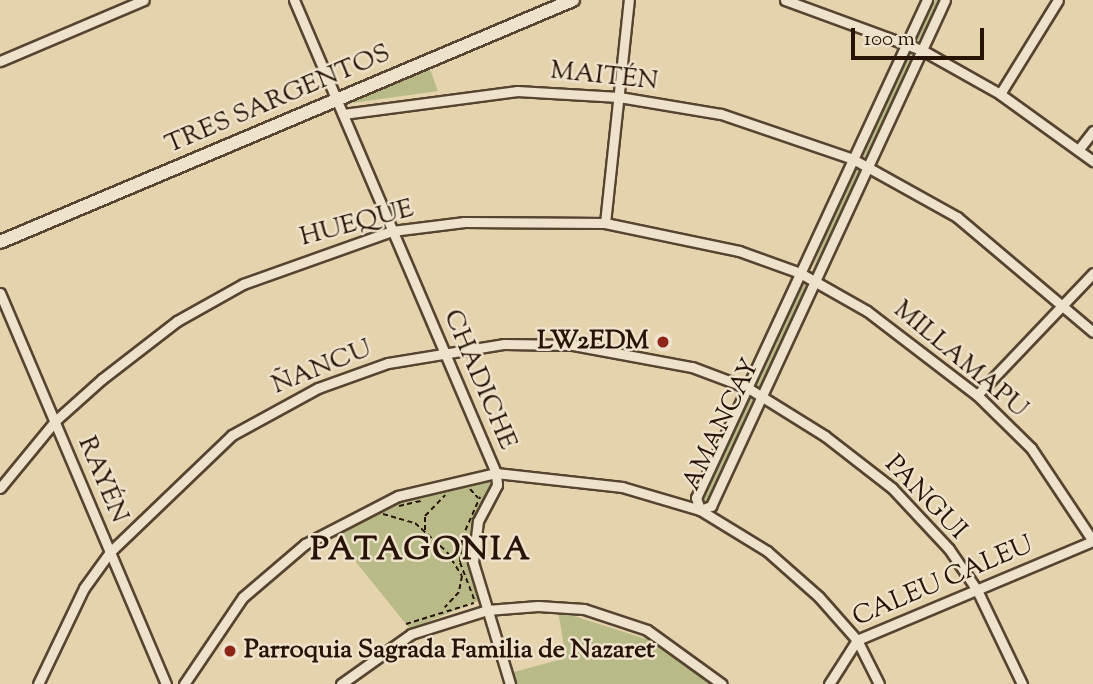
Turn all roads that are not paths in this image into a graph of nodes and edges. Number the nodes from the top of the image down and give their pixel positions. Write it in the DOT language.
graph roads {
  1 [pos="144,0"];
  2 [pos="294,0"];
  3 [pos="573,0"];
  4 [pos="629,0"];
  5 [pos="785,0"];
  6 [pos="927,0"];
  7 [pos="945,0"];
  8 [pos="1058,0"];
  9 [pos="907,44"];
  10 [pos="922,50"];
  11 [pos="0,61"];
  12 [pos="1000,94"];
  13 [pos="619,97"];
  14 [pos="337,100"];
  15 [pos="343,114"];
  16 [pos="1093,131"];
  17 [pos="1079,149"];
  18 [pos="853,159"];
  19 [pos="1093,161"];
  20 [pos="868,166"];
  21 [pos="605,223"];
  22 [pos="392,231"];
  23 [pos="0,242"];
  24 [pos="800,273"];
  25 [pos="1093,273"];
  26 [pos="815,280"];
  27 [pos="0,293"];
  28 [pos="1064,303"];
  29 [pos="1093,332"];
  30 [pos="444,352"];
  31 [pos="748,388"];
  32 [pos="977,394"];
  33 [pos="761,395"];
  34 [pos="55,421"];
  35 [pos="496,473"];
  36 [pos="0,488"];
  37 [pos="700,510"];
  38 [pos="1093,541"];
  39 [pos="110,552"];
  40 [pos="977,590"];
  41 [pos="487,610"];
  42 [pos="857,640"];
  43 [pos="38,684"];
  44 [pos="166,684"];
  45 [pos="184,684"];
  46 [pos="341,684"];
  47 [pos="509,684"];
  48 [pos="722,684"];
  49 [pos="829,684"];
  50 [pos="879,684"];
  51 [pos="1022,684"];
  1 -- 11 [label="street"];
  2 -- 14 [label="street, CHADICHE"];
  3 -- 14 [label="street, TRES SARGENTOS"];
  4 -- 13 [label="street"];
  5 -- 9 [label="street"];
  6 -- 9 [label="street, AMANCAY"];
  7 -- 10 [label="street, AMANCAY"];
  8 -- 12 [label="street"];
  9 -- 10 [label="street"];
  9 -- 18 [label="street, AMANCAY"];
  10 -- 12 [label="street"];
  10 -- 20 [label="street, AMANCAY"];
  12 -- 17 [label="street"];
  13 -- 15 [label="street, MAITÉN"];
  13 -- 18 [label="street, MAITÉN"];
  13 -- 21 [label="street"];
  14 -- 15 [label="street, CHADICHE"];
  14 -- 23 [label="street, TRES SARGENTOS"];
  15 -- 22 [label="street, CHADICHE"];
  16 -- 17 [label="street"];
  17 -- 19 [label="street"];
  18 -- 20 [label="street, MAITÉN"];
  18 -- 24 [label="street, AMANCAY"];
  20 -- 26 [label="street, AMANCAY"];
  20 -- 28 [label="street, MAITÉN"];
  21 -- 22 [label="street, HUEQUE"];
  21 -- 24 [label="street, HUEQUE"];
  22 -- 30 [label="street, CHADICHE"];
  22 -- 34 [label="street, HUEQUE"];
  24 -- 26 [label="street, MILLAMAPU"];
  24 -- 31 [label="street, AMANCAY"];
  25 -- 28 [label="street"];
  26 -- 32 [label="street, MILLAMAPU"];
  26 -- 33 [label="street, AMANCAY"];
  27 -- 34 [label="street, RAYÉN"];
  28 -- 29 [label="street, MAITÉN"];
  28 -- 32 [label="street"];
  30 -- 31 [label="street, ÑANCU"];
  30 -- 35 [label="street, CHADICHE"];
  30 -- 39 [label="street, ÑANCU"];
  31 -- 33 [label="street, PANGUI"];
  31 -- 37 [label="street, AMANCAY"];
  32 -- 38 [label="street, MILLAMAPU"];
  33 -- 37 [label="street, AMANCAY"];
  33 -- 40 [label="street, PANGUI"];
  34 -- 36 [label="street, HUEQUE"];
  34 -- 39 [label="street, RAYÉN"];
  35 -- 37 [label="street"];
  35 -- 41 [label="street, CHADICHE"];
  35 -- 45 [label="street"];
  37 -- 42 [label="street"];
  38 -- 40 [label="street, CALEU CALEU"];
  39 -- 43 [label="street, ÑANCU"];
  39 -- 44 [label="street, RAYÉN"];
  40 -- 42 [label="street, CALEU CALEU"];
  40 -- 51 [label="street, PANGUI"];
  41 -- 46 [label="street"];
  41 -- 47 [label="street, CHADICHE"];
  41 -- 48 [label="street"];
  42 -- 49 [label="street, CALEU CALEU"];
  42 -- 50 [label="street"];
}
